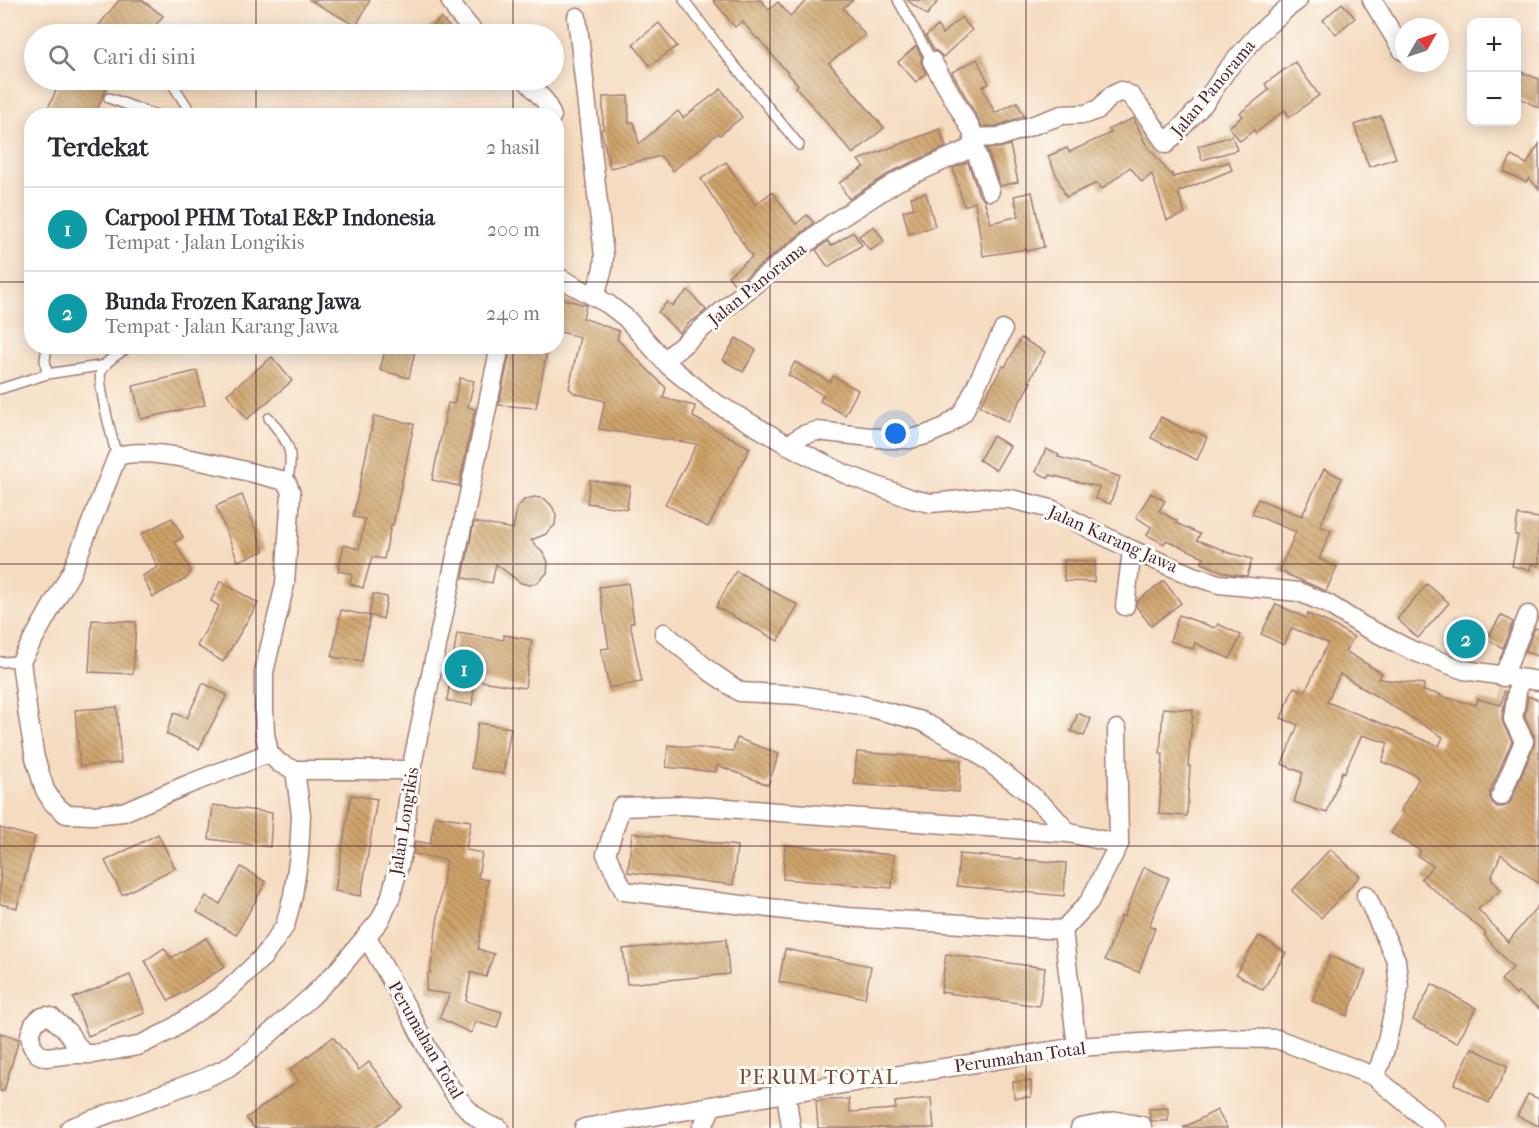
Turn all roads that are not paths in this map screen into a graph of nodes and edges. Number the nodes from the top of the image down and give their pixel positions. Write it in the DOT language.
graph roads {
  1 [pos="450,0"];
  2 [pos="684,0"];
  3 [pos="898,0"];
  4 [pos="1298,0"];
  5 [pos="1372,0"];
  6 [pos="577,17"];
  7 [pos="467,24"];
  8 [pos="1395,38"];
  9 [pos="932,61"];
  10 [pos="176,90"];
  11 [pos="535,90"];
  12 [pos="109,98"];
  13 [pos="136,108"];
  14 [pos="188,108"];
  15 [pos="548,108"];
  16 [pos="973,141"];
  17 [pos="799,145"];
  18 [pos="990,191"];
  19 [pos="564,280"];
  20 [pos="595,296"];
  21 [pos="1003,330"];
  22 [pos="46,354"];
  23 [pos="120,354"];
  24 [pos="498,354"];
  25 [pos="664,361"];
  26 [pos="106,365"];
  27 [pos="47,374"];
  28 [pos="0,389"];
  29 [pos="269,418"];
  30 [pos="788,445"];
  31 [pos="117,457"];
  32 [pos="287,483"];
  33 [pos="1132,550"];
  34 [pos="1125,606"];
  35 [pos="1528,615"];
  36 [pos="664,633"];
  37 [pos="21,661"];
  38 [pos="0,662"];
  39 [pos="1511,678"];
  40 [pos="1539,681"];
  41 [pos="1117,729"];
  42 [pos="269,753"];
  43 [pos="295,770"];
  44 [pos="411,770"];
  45 [pos="1501,796"];
  46 [pos="1069,833"];
  47 [pos="1119,844"];
  48 [pos="1366,895"];
  49 [pos="1063,930"];
  50 [pos="367,937"];
  51 [pos="1077,1047"];
  52 [pos="83,1053"];
  53 [pos="1374,1076"];
  54 [pos="786,1093"];
  55 [pos="712,1106"];
  56 [pos="1142,1126"];
  57 [pos="70,1128"];
  58 [pos="492,1128"];
  59 [pos="584,1128"];
  60 [pos="702,1128"];
  61 [pos="791,1128"];
  62 [pos="1080,1128"];
  63 [pos="1436,1128"];
  1 -- 7 [label="street"];
  2 -- 17 [label="lane"];
  3 -- 9 [label="lane"];
  4 -- 16 [label="street, Jalan Panorama"];
  5 -- 8 [label="street"];
  6 -- 20 [label="street"];
  9 -- 16 [label="street"];
  10 -- 14 [label="lane"];
  11 -- 15 [label="street"];
  12 -- 13 [label="lane"];
  16 -- 18 [label="street"];
  16 -- 25 [label="street, Jalan Panorama"];
  19 -- 20 [label="street, Jalan Karang Jawa"];
  20 -- 25 [label="street, Jalan Karang Jawa"];
  21 -- 30 [label="street"];
  22 -- 27 [label="lane"];
  23 -- 26 [label="lane"];
  24 -- 44 [label="street, Jalan Longikis"];
  25 -- 30 [label="street, Jalan Karang Jawa"];
  26 -- 27 [label="lane"];
  26 -- 31 [label="lane"];
  27 -- 28 [label="lane"];
  29 -- 32 [label="lane"];
  30 -- 33 [label="street, Jalan Karang Jawa"];
  31 -- 32 [label="street"];
  31 -- 37 [label="street"];
  32 -- 42 [label="street"];
  33 -- 34 [label="street"];
  33 -- 39 [label="street, Jalan Karang Jawa"];
  35 -- 39 [label="street"];
  36 -- 46 [label="street"];
  37 -- 38 [label="lane"];
  37 -- 42 [label="street"];
  39 -- 40 [label="street, Jalan Karang Jawa"];
  39 -- 45 [label="street"];
  41 -- 47 [label="street"];
  42 -- 43 [label="street"];
  43 -- 44 [label="street"];
  43 -- 52 [label="street"];
  44 -- 50 [label="street, Jalan Longikis"];
  46 -- 47 [label="street"];
  46 -- 49 [label="street"];
  47 -- 49 [label="street"];
  48 -- 53 [label="street"];
  49 -- 51 [label="street"];
  50 -- 57 [label="street, Jalan Longikis"];
  50 -- 58 [label="street, Perumahan Total"];
  51 -- 53 [label="street, Perumahan Total"];
  51 -- 54 [label="street, Perumahan Total"];
  53 -- 63 [label="street, Perumahan Total"];
  54 -- 55 [label="street, Perumahan Total"];
  54 -- 61 [label="street"];
  55 -- 59 [label="street, Perumahan Total"];
  55 -- 60 [label="street"];
  56 -- 62 [label="street"];
}
